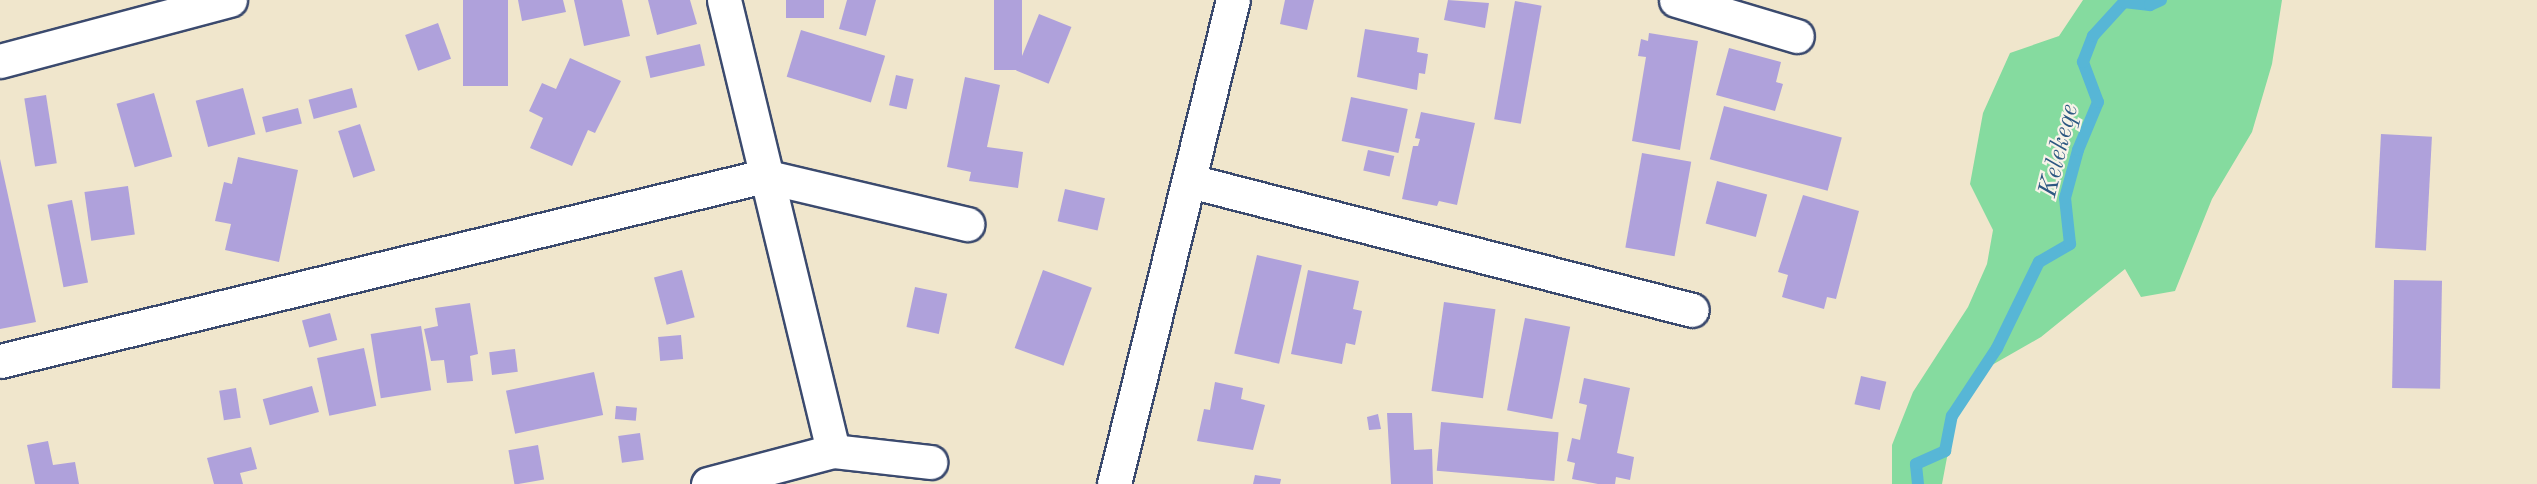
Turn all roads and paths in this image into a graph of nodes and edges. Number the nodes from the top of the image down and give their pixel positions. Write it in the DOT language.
graph roads {
  1 [pos="230,0"];
  2 [pos="724,0"];
  3 [pos="1233,0"];
  4 [pos="1676,0"];
  5 [pos="1797,36"];
  6 [pos="0,60"];
  7 [pos="764,176"];
  8 [pos="1190,181"];
  9 [pos="967,224"];
  10 [pos="1692,310"];
  11 [pos="0,362"];
  12 [pos="832,451"];
  13 [pos="930,462"];
  14 [pos="708,484"];
  15 [pos="1114,484"];
  1 -- 6 [label="street"];
  2 -- 7 [label="street"];
  3 -- 8 [label="street"];
  4 -- 5 [label="street"];
  7 -- 9 [label="street"];
  7 -- 11 [label="street"];
  7 -- 12 [label="street"];
  8 -- 10 [label="street"];
  8 -- 15 [label="street"];
  12 -- 13 [label="street"];
  12 -- 14 [label="street"];
}
